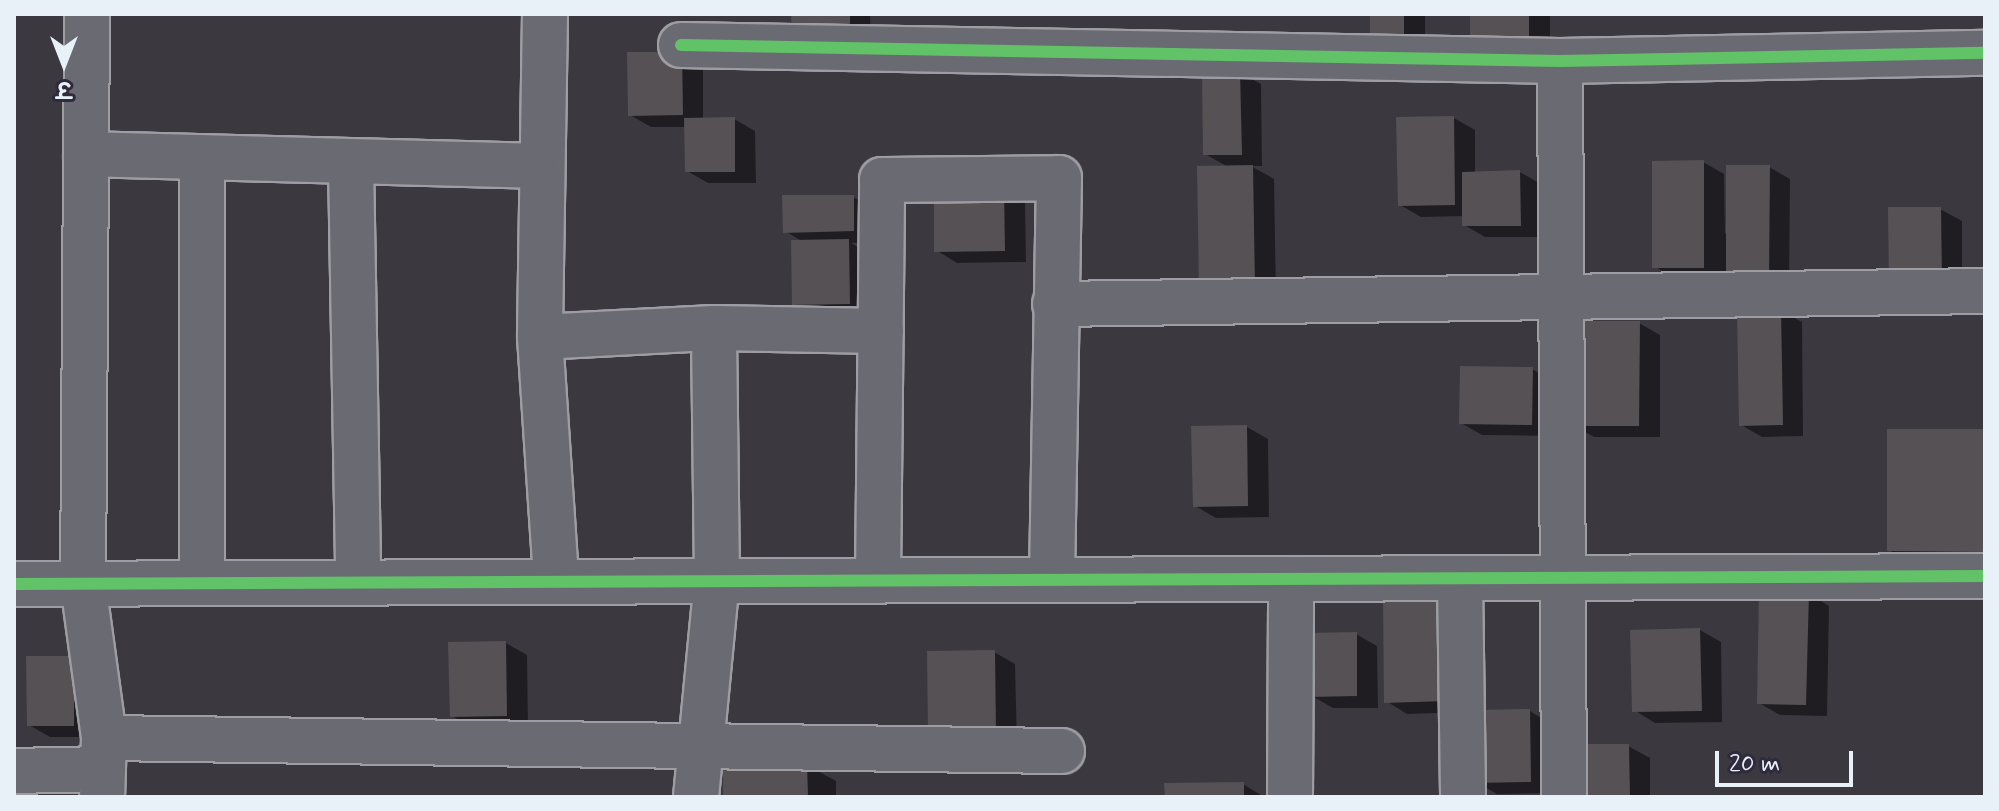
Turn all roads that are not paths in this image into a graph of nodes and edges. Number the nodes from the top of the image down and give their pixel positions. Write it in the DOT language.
graph roads {
  1 [pos="87,14"];
  2 [pos="545,14"];
  3 [pos="681,45"];
  4 [pos="1985,53"];
  5 [pos="1560,61"];
  6 [pos="86,154"];
  7 [pos="202,161"];
  8 [pos="351,163"];
  9 [pos="539,166"];
  10 [pos="1985,291"];
  11 [pos="1559,297"];
  12 [pos="1055,304"];
  13 [pos="714,328"];
  14 [pos="881,331"];
  15 [pos="540,337"];
  16 [pos="1985,576"];
  17 [pos="1559,578"];
  18 [pos="202,579"];
  19 [pos="358,579"];
  20 [pos="556,579"];
  21 [pos="717,579"];
  22 [pos="878,579"];
  23 [pos="1052,579"];
  24 [pos="1291,579"];
  25 [pos="1460,579"];
  26 [pos="14,584"];
  27 [pos="83,584"];
  28 [pos="697,747"];
  29 [pos="1062,751"];
  30 [pos="103,768"];
  31 [pos="14,771"];
  32 [pos="696,797"];
  33 [pos="1290,797"];
  34 [pos="1463,797"];
  35 [pos="1564,797"];
  1 -- 6 [label="street"];
  2 -- 9 [label="street"];
  3 -- 5 [label="street"];
  4 -- 5 [label="street"];
  5 -- 11 [label="street"];
  6 -- 7 [label="street"];
  6 -- 27 [label="street"];
  7 -- 8 [label="street"];
  7 -- 18 [label="street"];
  8 -- 9 [label="street"];
  8 -- 19 [label="street"];
  9 -- 15 [label="street"];
  10 -- 11 [label="street"];
  11 -- 12 [label="street"];
  11 -- 17 [label="street"];
  12 -- 14 [label="street"];
  12 -- 23 [label="street"];
  13 -- 14 [label="street"];
  13 -- 15 [label="street"];
  13 -- 21 [label="street"];
  14 -- 22 [label="street"];
  15 -- 20 [label="street"];
  16 -- 17 [label="street"];
  17 -- 25 [label="street"];
  17 -- 35 [label="street"];
  18 -- 19 [label="street"];
  18 -- 27 [label="street"];
  19 -- 20 [label="street"];
  20 -- 21 [label="street"];
  21 -- 22 [label="street"];
  21 -- 28 [label="street"];
  22 -- 23 [label="street"];
  23 -- 24 [label="street"];
  24 -- 25 [label="street"];
  24 -- 33 [label="street"];
  25 -- 34 [label="street"];
  26 -- 27 [label="street"];
  27 -- 30 [label="street"];
  28 -- 29 [label="street"];
  28 -- 30 [label="street"];
  28 -- 32 [label="street"];
  30 -- 31 [label="street"];
}
